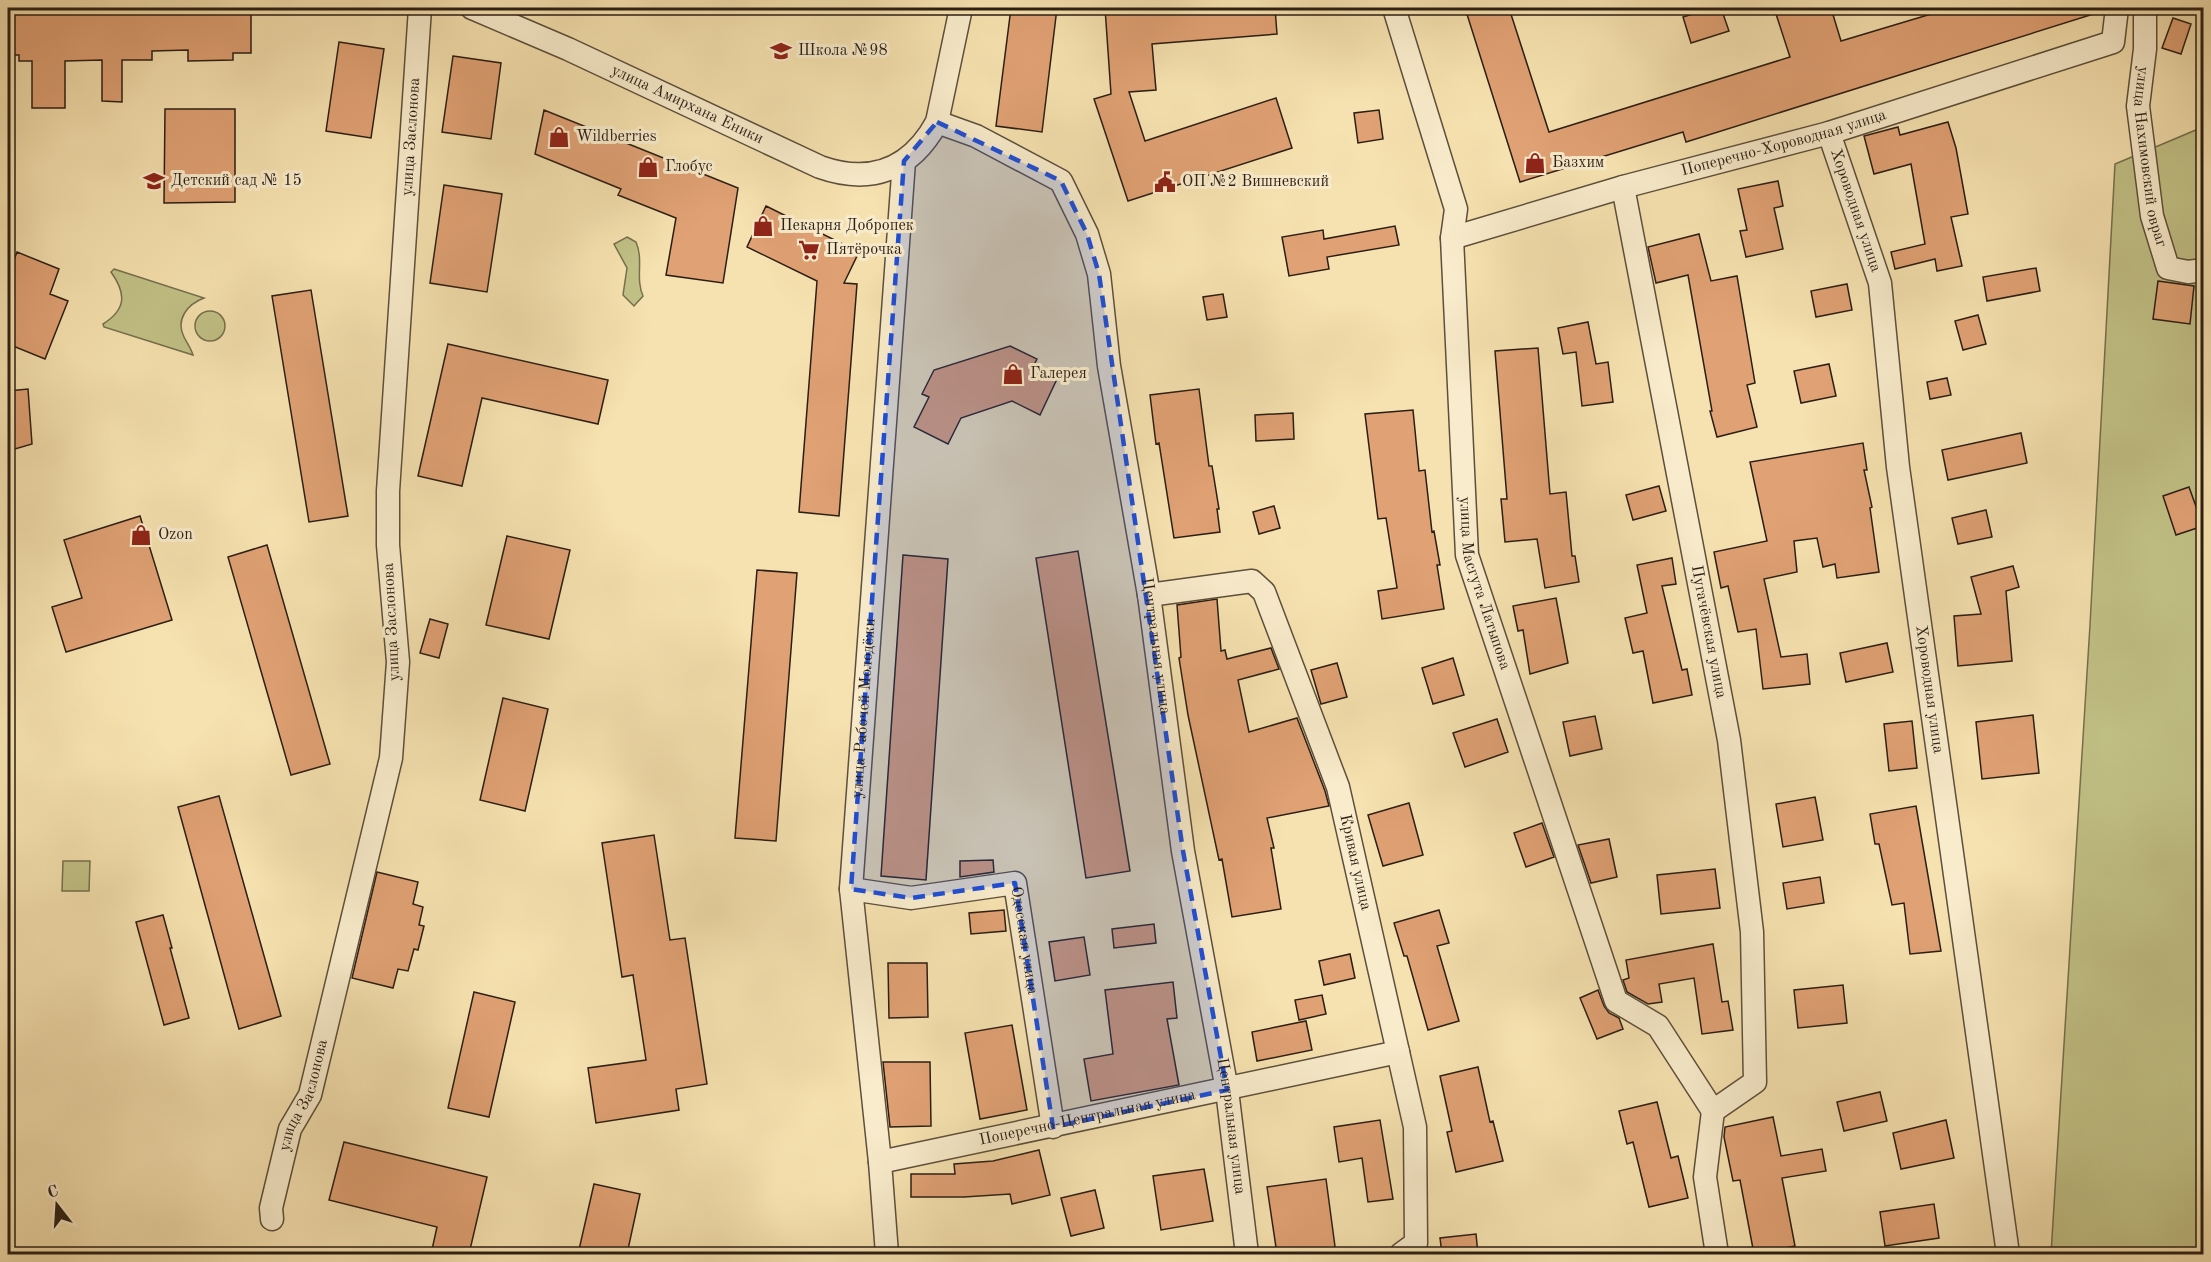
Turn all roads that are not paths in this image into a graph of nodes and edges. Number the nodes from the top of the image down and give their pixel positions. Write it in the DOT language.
graph roads {
  1 [pos="420,8"];
  2 [pos="472,8"];
  3 [pos="961,8"];
  4 [pos="1394,8"];
  5 [pos="2117,8"];
  6 [pos="2145,8"];
  7 [pos="937,122"];
  8 [pos="1828,133"];
  9 [pos="904,161"];
  10 [pos="1623,187"];
  11 [pos="1452,238"];
  12 [pos="2204,270"];
  13 [pos="1149,595"];
  14 [pos="851,889"];
  15 [pos="1398,1052"];
  16 [pos="1227,1090"];
  17 [pos="1713,1111"];
  18 [pos="1053,1127"];
  19 [pos="880,1162"];
  20 [pos="272,1219"];
  21 [pos="887,1254"];
  22 [pos="1247,1254"];
  23 [pos="1401,1254"];
  24 [pos="1717,1254"];
  25 [pos="2008,1254"];
  1 -- 20 [label="street, улица Заслонова"];
  2 -- 9 [label="street, улица Амирхана Еники"];
  3 -- 7 [label="street"];
  4 -- 11 [label="street, улица Масгута Латыпова"];
  5 -- 8 [label="street, Поперечно-Хороводная улица"];
  6 -- 12 [label="street, улица Нахимовский овраг"];
  7 -- 9 [label="street, улица Амирхана Еники"];
  7 -- 13 [label="street, Центральная улица"];
  8 -- 10 [label="street, Поперечно-Хороводная улица"];
  8 -- 25 [label="street, Хороводная улица"];
  9 -- 14 [label="street, улица Рабочей Молодёжи"];
  10 -- 11 [label="street, Поперечно-Хороводная улица"];
  10 -- 17 [label="street, Пугачёвская улица"];
  11 -- 17 [label="street, улица Масгута Латыпова"];
  13 -- 15 [label="street, Кривая улица"];
  13 -- 16 [label="street, Центральная улица"];
  14 -- 18 [label="street, Одесская улица"];
  14 -- 19 [label="street, улица Рабочей Молодёжи"];
  15 -- 16 [label="street, Поперечно-Центральная улица"];
  15 -- 23 [label="street, Кривая улица"];
  16 -- 18 [label="street, Поперечно-Центральная улица"];
  16 -- 22 [label="street, Центральная улица"];
  17 -- 24 [label="street"];
  18 -- 19 [label="street, Поперечно-Центральная улица"];
  19 -- 21 [label="street, улица Рабочей Молодёжи"];
}
